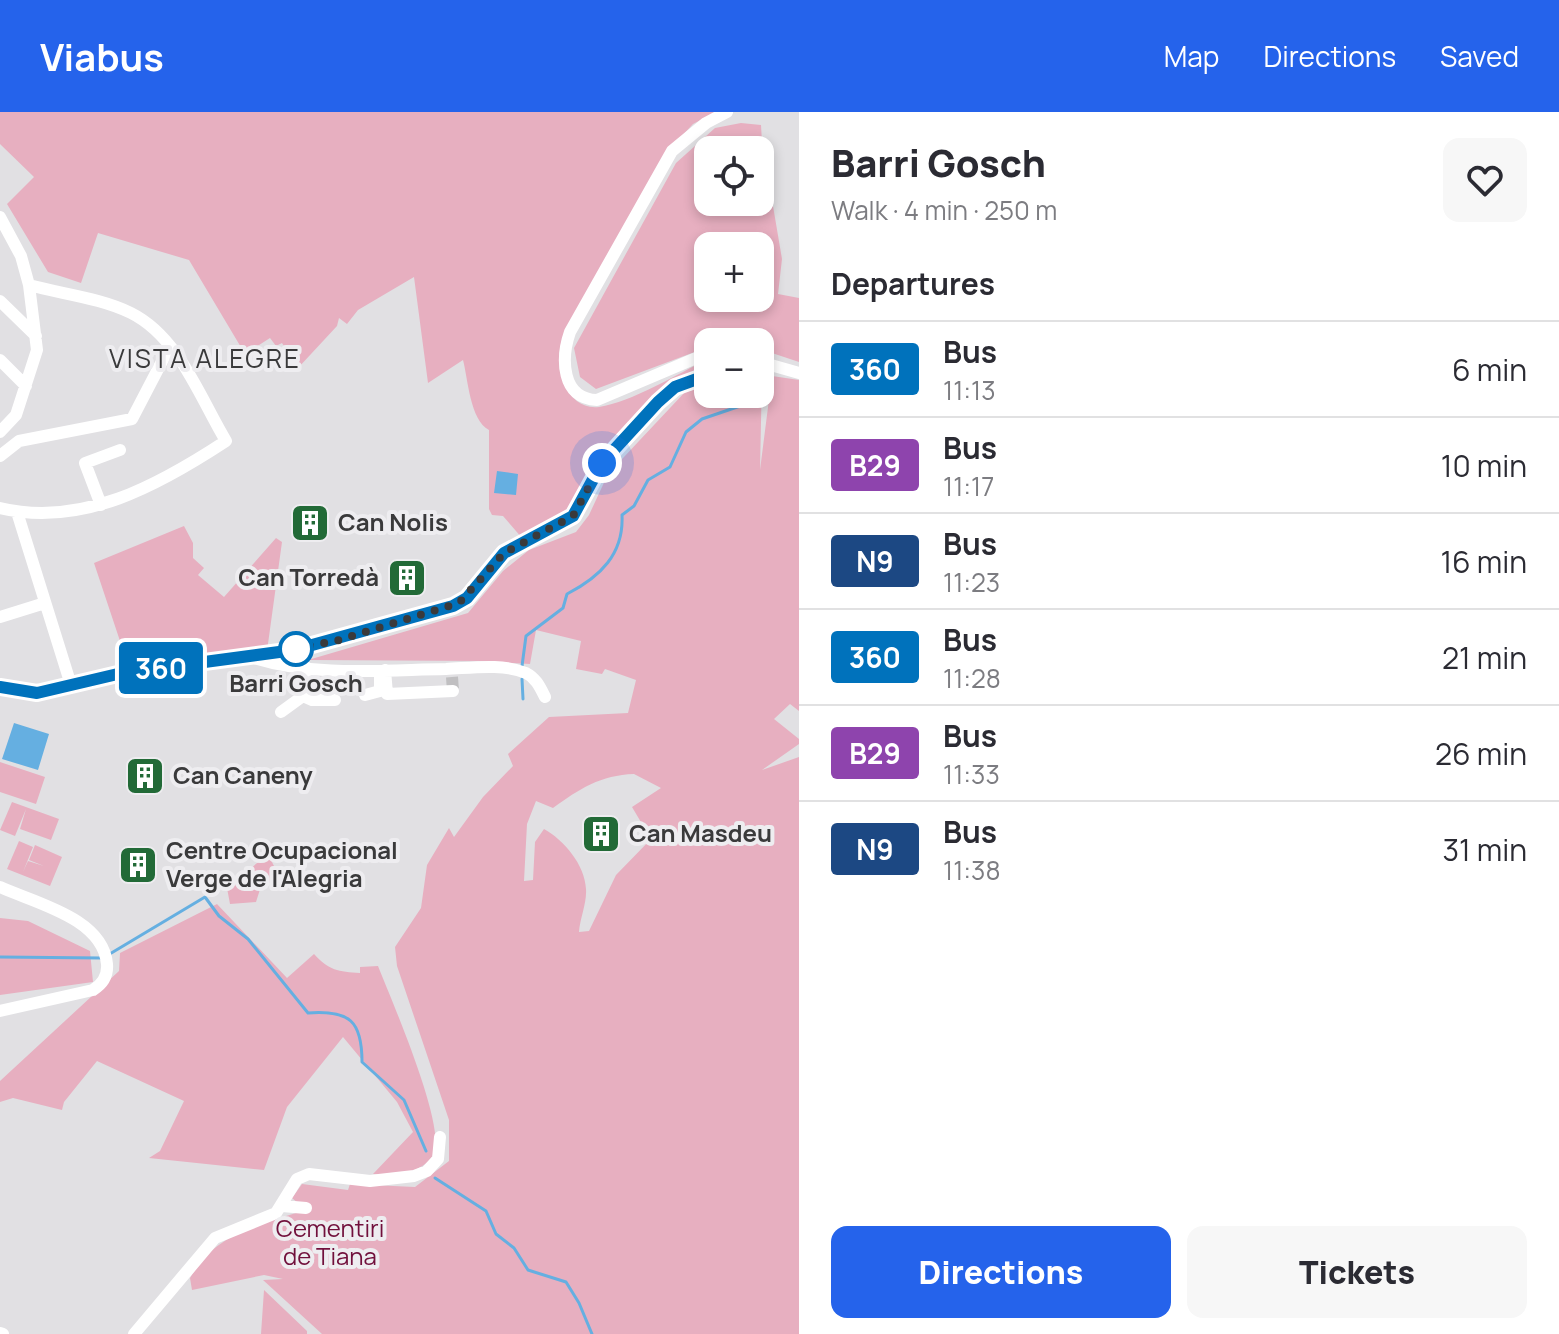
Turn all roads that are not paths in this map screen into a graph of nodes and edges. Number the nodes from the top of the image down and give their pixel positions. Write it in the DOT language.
graph roads {
  1 [pos="727,112"];
  2 [pos="0,217"];
  3 [pos="29,285"];
  4 [pos="0,301"];
  5 [pos="36,336"];
  6 [pos="170,346"];
  7 [pos="694,359"];
  8 [pos="0,360"];
  9 [pos="774,366"];
  10 [pos="799,373"];
  11 [pos="694,379"];
  12 [pos="26,386"];
  13 [pos="1,430"];
  14 [pos="120,450"];
  15 [pos="0,456"];
  16 [pos="101,505"];
  17 [pos="0,508"];
  18 [pos="17,512"];
  19 [pos="45,603"];
  20 [pos="0,617"];
  21 [pos="250,656"];
  22 [pos="306,667"];
  23 [pos="382,670"];
  24 [pos="71,685"];
  25 [pos="0,687"];
  26 [pos="453,691"];
  27 [pos="365,695"];
  28 [pos="303,696"];
  29 [pos="545,697"];
  30 [pos="335,700"];
  31 [pos="281,712"];
  32 [pos="0,887"];
  33 [pos="0,1011"];
  34 [pos="440,1137"];
  35 [pos="282,1206"];
  36 [pos="306,1208"];
  37 [pos="134,1334"];
  1 -- 7 [label="street"];
  2 -- 3 [label="street"];
  3 -- 5 [label="street"];
  3 -- 6 [label="street"];
  4 -- 5 [label="street"];
  5 -- 12 [label="street"];
  6 -- 15 [label="street"];
  6 -- 16 [label="street"];
  8 -- 12 [label="street"];
  9 -- 10 [label="street"];
  11 -- 21 [label="street"];
  12 -- 13 [label="street"];
  14 -- 16 [label="street"];
  16 -- 18 [label="street"];
  17 -- 18 [label="street"];
  18 -- 19 [label="street"];
  19 -- 20 [label="street"];
  19 -- 24 [label="street"];
  21 -- 22 [label="street"];
  21 -- 24 [label="street"];
  22 -- 23 [label="street"];
  22 -- 28 [label="street"];
  23 -- 26 [label="street"];
  23 -- 27 [label="street"];
  23 -- 29 [label="street"];
  24 -- 25 [label="street"];
  28 -- 30 [label="street"];
  28 -- 31 [label="street"];
  32 -- 33 [label="street"];
  34 -- 35 [label="street"];
  35 -- 36 [label="street"];
  35 -- 37 [label="street"];
}
